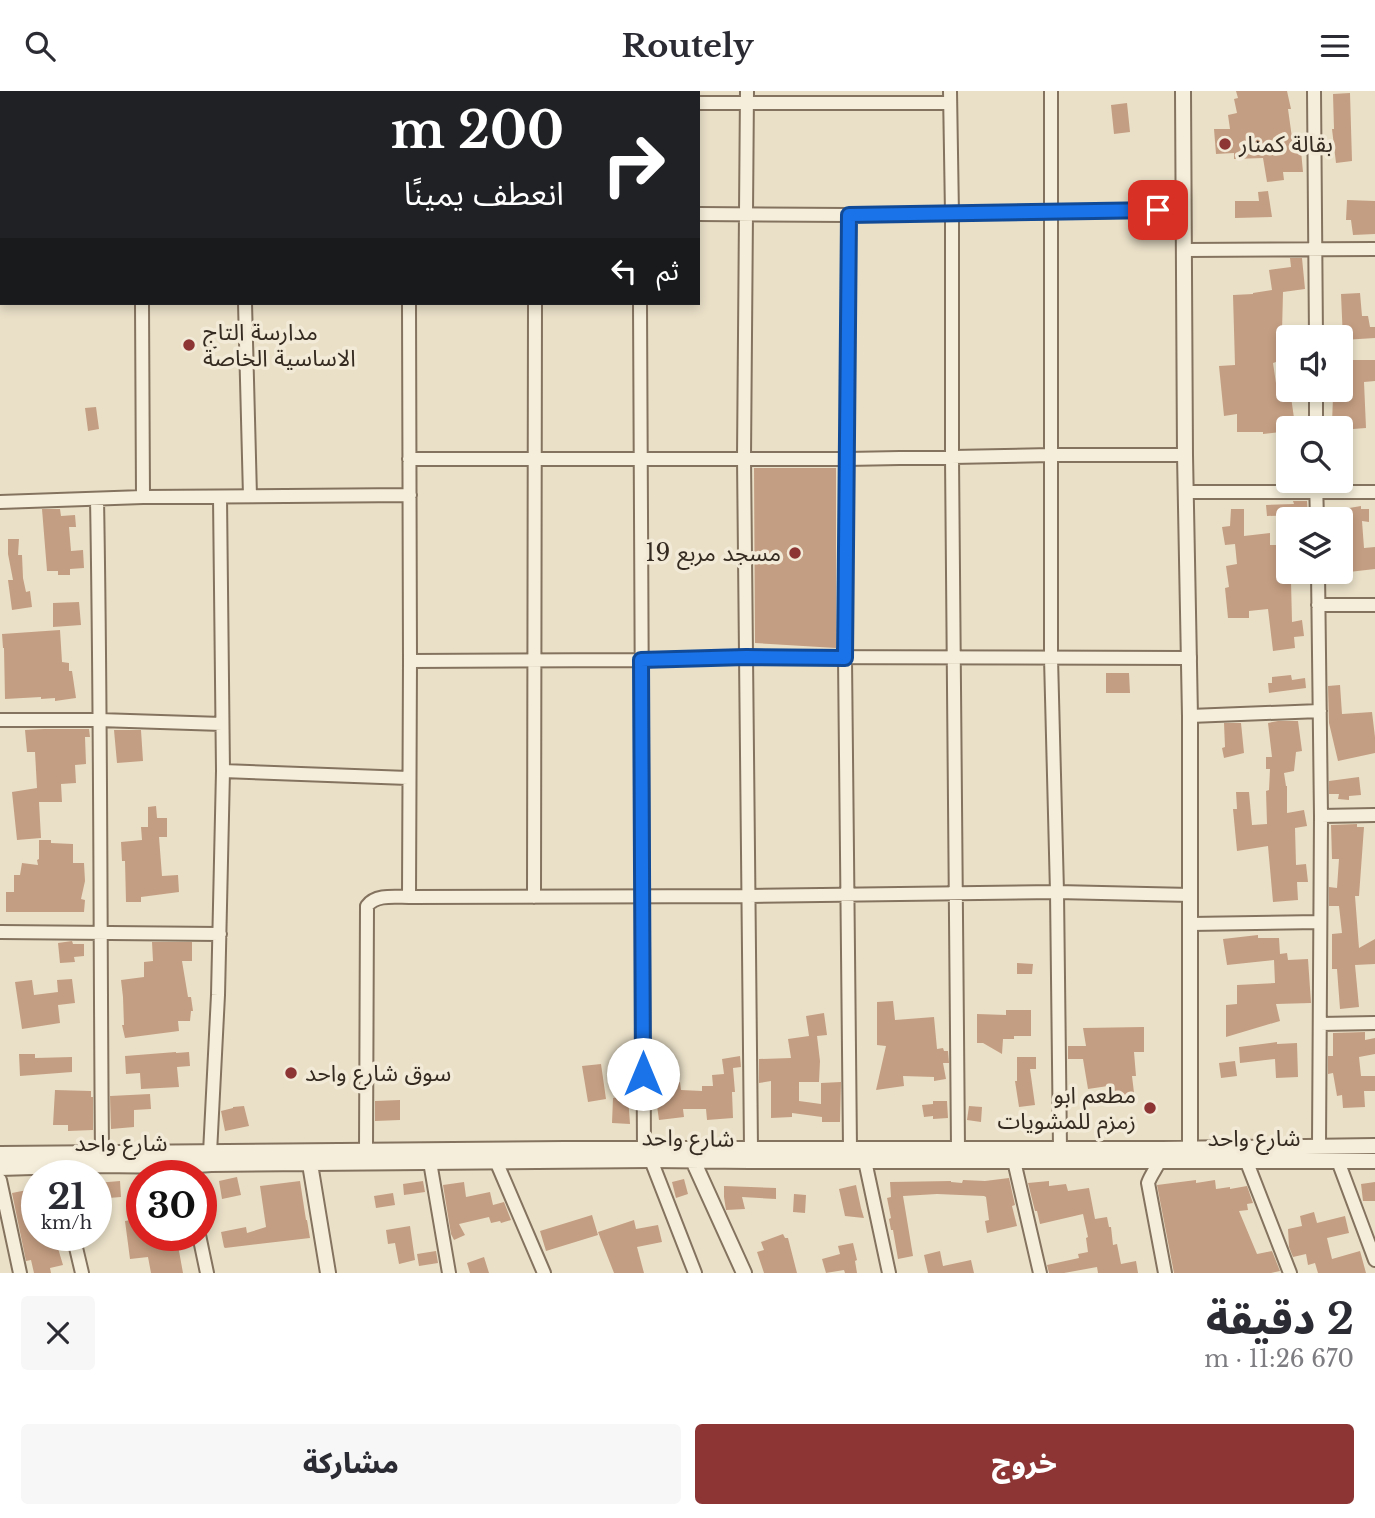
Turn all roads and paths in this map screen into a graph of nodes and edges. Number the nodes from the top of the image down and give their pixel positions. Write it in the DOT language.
graph roads {
  1 [pos="1051,91"];
  2 [pos="1183,91"];
  3 [pos="1314,91"];
  4 [pos="747,97"];
  5 [pos="849,97"];
  6 [pos="950,97"];
  7 [pos="700,103"];
  8 [pos="1184,210"];
  9 [pos="1052,212"];
  10 [pos="700,214"];
  11 [pos="745,214"];
  12 [pos="952,214"];
  13 [pos="849,215"];
  14 [pos="1375,249"];
  15 [pos="1185,250"];
  16 [pos="1315,251"];
  17 [pos="142,305"];
  18 [pos="245,305"];
  19 [pos="409,305"];
  20 [pos="535,305"];
  21 [pos="640,305"];
  22 [pos="1316,325"];
  23 [pos="1051,455"];
  24 [pos="1185,455"];
  25 [pos="952,457"];
  26 [pos="534,458"];
  27 [pos="744,458"];
  28 [pos="409,459"];
  29 [pos="640,459"];
  30 [pos="847,459"];
  31 [pos="1276,489"];
  32 [pos="1353,490"];
  33 [pos="1187,492"];
  34 [pos="1375,492"];
  35 [pos="410,495"];
  36 [pos="220,496"];
  37 [pos="250,496"];
  38 [pos="144,497"];
  39 [pos="97,499"];
  40 [pos="0,502"];
  41 [pos="1318,584"];
  42 [pos="1375,604"];
  43 [pos="1318,605"];
  44 [pos="954,656"];
  45 [pos="746,657"];
  46 [pos="845,658"];
  47 [pos="1051,658"];
  48 [pos="1190,658"];
  49 [pos="641,660"];
  50 [pos="410,661"];
  51 [pos="534,661"];
  52 [pos="1320,711"];
  53 [pos="1190,716"];
  54 [pos="0,720"];
  55 [pos="99,720"];
  56 [pos="222,724"];
  57 [pos="223,771"];
  58 [pos="408,778"];
  59 [pos="1375,815"];
  60 [pos="1321,816"];
  61 [pos="1057,892"];
  62 [pos="956,893"];
  63 [pos="848,895"];
  64 [pos="1191,895"];
  65 [pos="643,896"];
  66 [pos="748,896"];
  67 [pos="409,897"];
  68 [pos="534,897"];
  69 [pos="1320,922"];
  70 [pos="1190,924"];
  71 [pos="0,932"];
  72 [pos="100,934"];
  73 [pos="220,934"];
  74 [pos="1375,1023"];
  75 [pos="1320,1024"];
  76 [pos="1319,1146"];
  77 [pos="1375,1146"];
  78 [pos="751,1148"];
  79 [pos="850,1148"];
  80 [pos="958,1148"];
  81 [pos="1060,1148"];
  82 [pos="366,1150"];
  83 [pos="102,1153"];
  84 [pos="210,1153"];
  85 [pos="0,1154"];
  86 [pos="1190,1154"];
  87 [pos="648,1155"];
  88 [pos="690,1155"];
  89 [pos="1162,1155"];
  90 [pos="309,1157"];
  91 [pos="32,1160"];
  92 [pos="1246,1160"];
  93 [pos="21,1161"];
  94 [pos="21,1161"];
  95 [pos="496,1161"];
  96 [pos="865,1161"];
  97 [pos="1014,1161"];
  98 [pos="1338,1161"];
  99 [pos="1375,1161"];
  100 [pos="430,1162"];
  101 [pos="217,1164"];
  102 [pos="0,1168"];
  103 [pos="0,1180"];
  104 [pos="77,1251"];
  105 [pos="202,1251"];
  106 [pos="1375,1260"];
  107 [pos="20,1273"];
  108 [pos="82,1273"];
  109 [pos="207,1273"];
  110 [pos="328,1273"];
  111 [pos="449,1273"];
  112 [pos="544,1273"];
  113 [pos="695,1273"];
  114 [pos="744,1273"];
  115 [pos="889,1273"];
  116 [pos="1040,1273"];
  117 [pos="1164,1273"];
  118 [pos="1290,1273"];
  1 -- 9 [label="street"];
  2 -- 8 [label="street"];
  3 -- 16 [label="street"];
  4 -- 5 [label="street"];
  4 -- 7 [label="street"];
  4 -- 11 [label="street"];
  5 -- 6 [label="street"];
  6 -- 12 [label="street"];
  8 -- 9 [label="street"];
  8 -- 15 [label="street"];
  9 -- 12 [label="street"];
  9 -- 23 [label="street"];
  10 -- 11 [label="street"];
  11 -- 13 [label="street"];
  11 -- 27 [label="street"];
  12 -- 13 [label="street"];
  12 -- 25 [label="street"];
  13 -- 30 [label="street"];
  14 -- 16 [label="street"];
  15 -- 16 [label="street"];
  15 -- 24 [label="street"];
  16 -- 22 [label="street"];
  17 -- 38 [label="street"];
  18 -- 37 [label="street"];
  19 -- 28 [label="street"];
  20 -- 26 [label="street"];
  21 -- 29 [label="street"];
  23 -- 24 [label="street"];
  23 -- 25 [label="street"];
  23 -- 47 [label="street"];
  24 -- 33 [label="street"];
  25 -- 30 [label="street"];
  25 -- 44 [label="street"];
  26 -- 28 [label="street"];
  26 -- 29 [label="street"];
  26 -- 51 [label="street"];
  27 -- 29 [label="street"];
  27 -- 30 [label="street"];
  27 -- 45 [label="street"];
  28 -- 35 [label="street"];
  29 -- 49 [label="street"];
  30 -- 46 [label="street"];
  31 -- 33 [label="street"];
  32 -- 34 [label="street"];
  33 -- 48 [label="street"];
  35 -- 37 [label="street"];
  35 -- 50 [label="street"];
  36 -- 37 [label="street"];
  36 -- 38 [label="street"];
  36 -- 56 [label="street"];
  38 -- 39 [label="street"];
  39 -- 40 [label="street"];
  39 -- 55 [label="street"];
  41 -- 43 [label="street"];
  42 -- 43 [label="street"];
  43 -- 52 [label="street"];
  44 -- 46 [label="street"];
  44 -- 47 [label="street"];
  44 -- 62 [label="street"];
  45 -- 46 [label="street"];
  45 -- 49 [label="street"];
  45 -- 66 [label="street"];
  46 -- 63 [label="street"];
  47 -- 48 [label="street"];
  47 -- 61 [label="street"];
  48 -- 53 [label="street"];
  49 -- 51 [label="street"];
  49 -- 65 [label="street"];
  50 -- 51 [label="street"];
  50 -- 58 [label="street"];
  51 -- 68 [label="street"];
  52 -- 53 [label="street"];
  52 -- 60 [label="street"];
  53 -- 64 [label="street"];
  54 -- 55 [label="street"];
  55 -- 56 [label="street"];
  55 -- 72 [label="street"];
  56 -- 57 [label="street"];
  57 -- 58 [label="street"];
  57 -- 73 [label="street"];
  58 -- 67 [label="street"];
  59 -- 60 [label="street"];
  60 -- 69 [label="street"];
  61 -- 62 [label="street"];
  61 -- 64 [label="street"];
  61 -- 81 [label="street"];
  62 -- 63 [label="street"];
  62 -- 80 [label="street"];
  63 -- 66 [label="street"];
  63 -- 79 [label="street"];
  64 -- 70 [label="street"];
  65 -- 66 [label="street"];
  65 -- 68 [label="street"];
  65 -- 87 [label="street"];
  66 -- 78 [label="street"];
  67 -- 68 [label="street"];
  67 -- 82 [label="street"];
  69 -- 70 [label="street"];
  69 -- 75 [label="street"];
  70 -- 86 [label="street"];
  71 -- 72 [label="street"];
  72 -- 73 [label="street"];
  72 -- 83 [label="street"];
  73 -- 84 [label="street"];
  74 -- 75 [label="street"];
  75 -- 76 [label="street"];
  76 -- 77 [label="street, شارع واحد"];
  76 -- 86 [label="street, شارع واحد"];
  78 -- 79 [label="street, شارع واحد"];
  78 -- 88 [label="street, شارع واحد"];
  79 -- 80 [label="street, شارع واحد"];
  80 -- 81 [label="street, شارع واحد"];
  81 -- 89 [label="street, شارع واحد"];
  82 -- 87 [label="street, شارع واحد"];
  82 -- 90 [label="street, شارع واحد"];
  83 -- 84 [label="street, شارع واحد"];
  83 -- 91 [label="street, شارع واحد"];
  84 -- 90 [label="street, شارع واحد"];
  85 -- 93 [label="street, شارع واحد"];
  86 -- 89 [label="street, شارع واحد"];
  86 -- 92 [label="street, شارع واحد"];
  87 -- 88 [label="street, شارع واحد"];
  87 -- 95 [label="street, شارع واحد"];
  87 -- 113 [label="street"];
  88 -- 96 [label="street, شارع واحد"];
  88 -- 114 [label="street"];
  89 -- 97 [label="street, شارع واحد"];
  89 -- 117 [label="street"];
  90 -- 100 [label="street, شارع واحد"];
  90 -- 101 [label="street, شارع واحد"];
  90 -- 110 [label="street"];
  92 -- 98 [label="street, شارع واحد"];
  92 -- 118 [label="street"];
  94 -- 102 [label="street, شارع واحد"];
  95 -- 100 [label="street, شارع واحد"];
  95 -- 112 [label="street"];
  96 -- 97 [label="street, شارع واحد"];
  96 -- 115 [label="street"];
  97 -- 116 [label="street"];
  98 -- 99 [label="street, شارع واحد"];
  98 -- 106 [label="street"];
  100 -- 111 [label="street"];
  103 -- 107 [label="street"];
  104 -- 108 [label="street"];
  105 -- 109 [label="street"];
}
